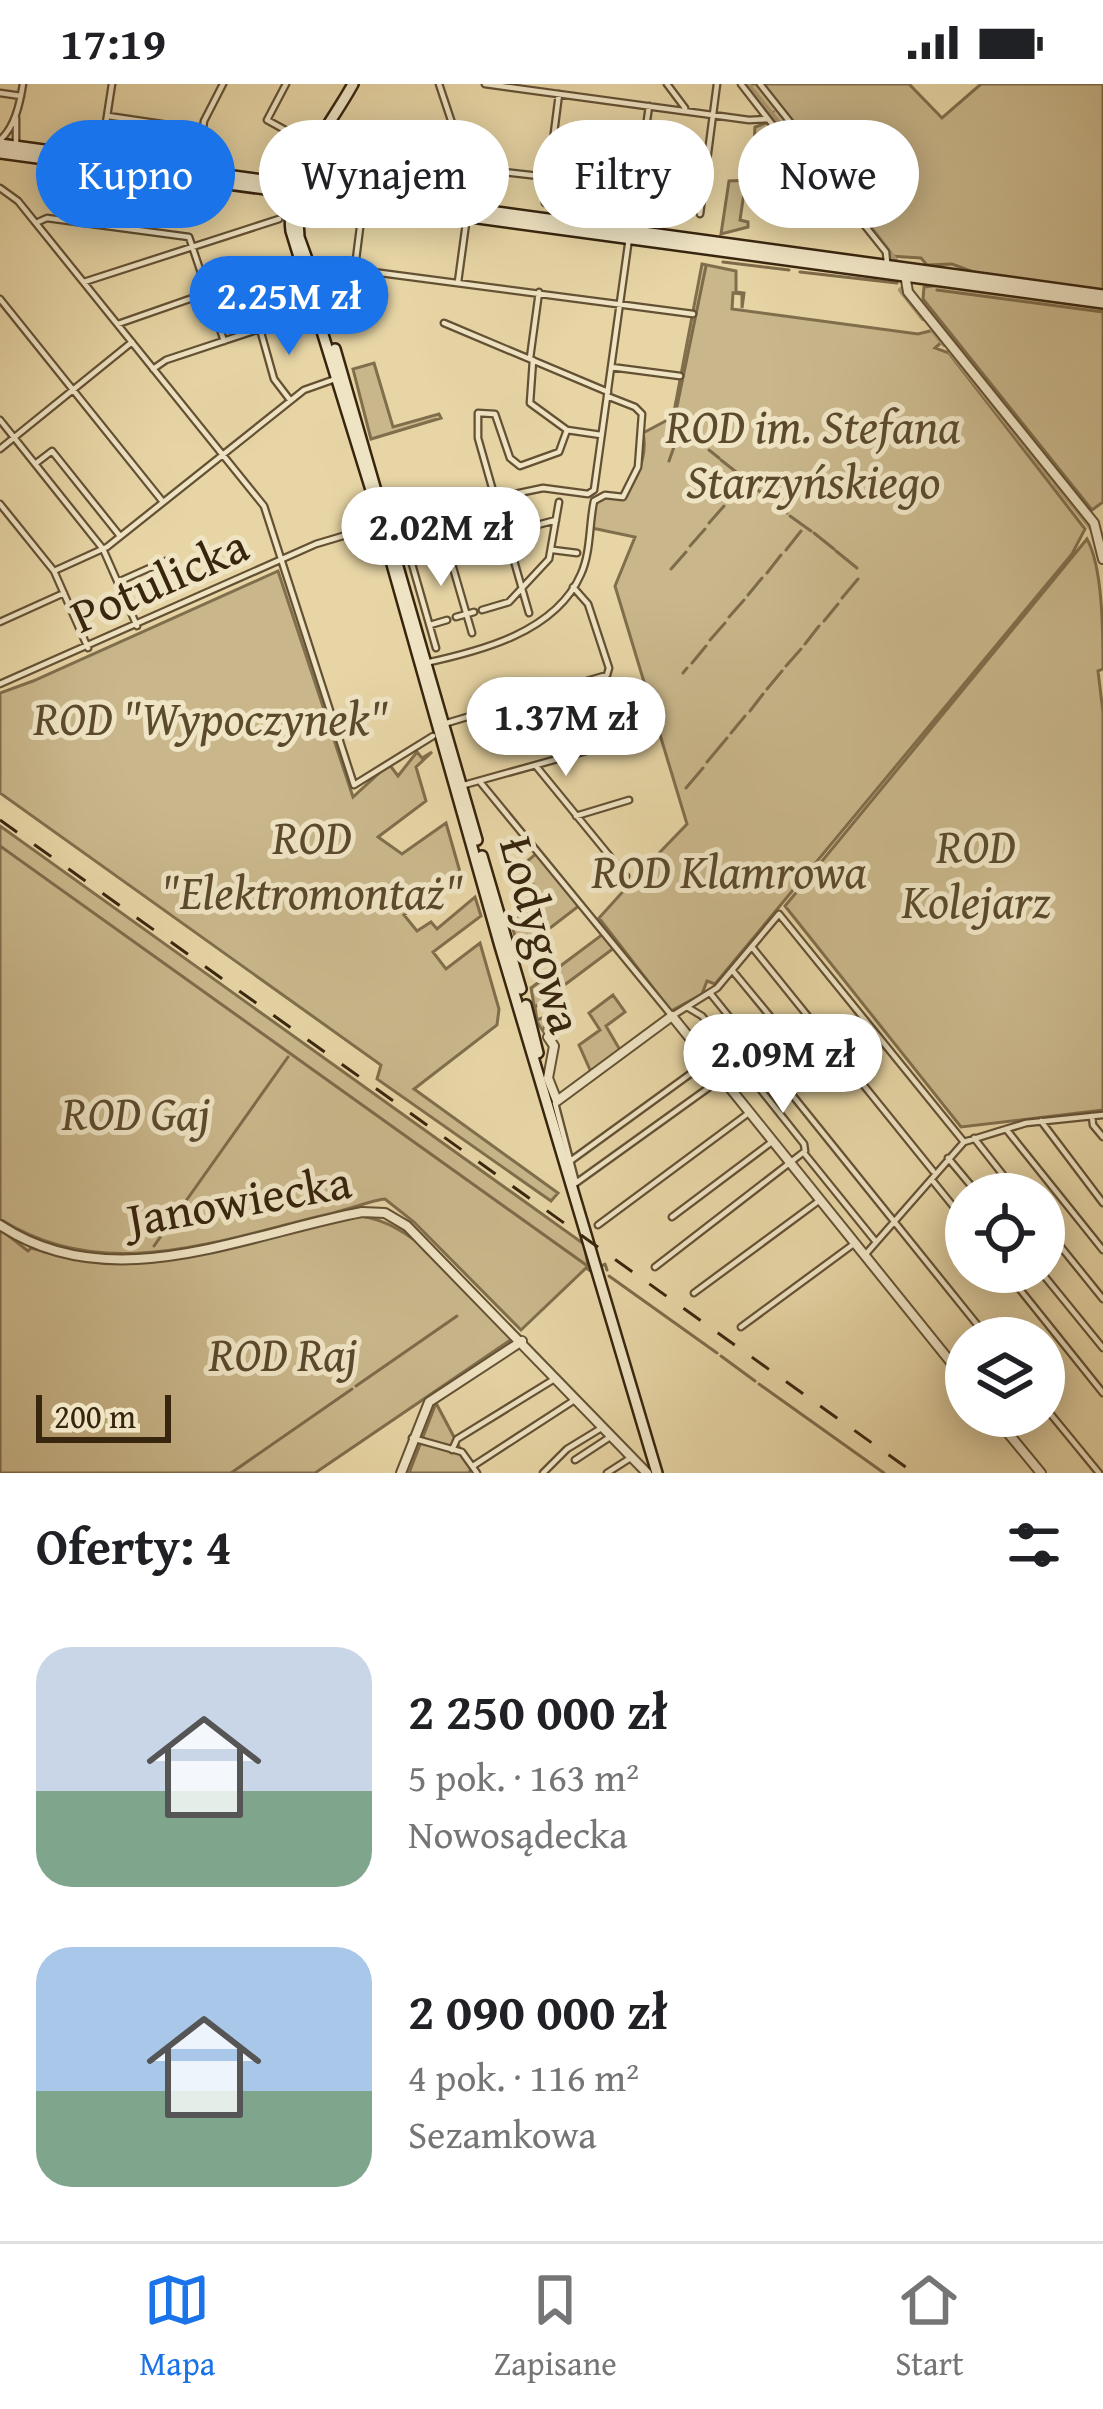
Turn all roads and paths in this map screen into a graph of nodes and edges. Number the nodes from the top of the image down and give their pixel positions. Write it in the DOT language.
graph roads {
  1 [pos="23,84"];
  2 [pos="112,84"];
  3 [pos="223,84"];
  4 [pos="286,84"];
  5 [pos="353,84"];
  6 [pos="439,84"];
  7 [pos="485,84"];
  8 [pos="668,84"];
  9 [pos="717,84"];
  10 [pos="741,84"];
  11 [pos="760,84"];
  12 [pos="0,93"];
  13 [pos="559,94"];
  14 [pos="21,96"];
  15 [pos="649,106"];
  16 [pos="684,111"];
  17 [pos="16,114"];
  18 [pos="713,115"];
  19 [pos="773,115"];
  20 [pos="107,116"];
  21 [pos="106,120"];
  22 [pos="134,120"];
  23 [pos="207,120"];
  24 [pos="267,120"];
  25 [pos="334,120"];
  26 [pos="451,120"];
  27 [pos="556,120"];
  28 [pos="712,120"];
  29 [pos="776,120"];
  30 [pos="779,120"];
  31 [pos="0,146"];
  32 [pos="19,147"];
  33 [pos="36,149"];
  34 [pos="259,183"];
  35 [pos="0,188"];
  36 [pos="509,215"];
  37 [pos="509,221"];
  38 [pos="36,224"];
  39 [pos="259,226"];
  40 [pos="39,228"];
  41 [pos="121,228"];
  42 [pos="293,228"];
  43 [pos="298,228"];
  44 [pos="360,228"];
  45 [pos="465,228"];
  46 [pos="868,228"];
  47 [pos="630,234"];
  48 [pos="194,246"];
  49 [pos="309,265"];
  50 [pos="284,266"];
  51 [pos="886,266"];
  52 [pos="355,267"];
  53 [pos="912,277"];
  54 [pos="84,282"];
  55 [pos="458,282"];
  56 [pos="208,291"];
  57 [pos="539,292"];
  58 [pos="0,299"];
  59 [pos="1103,299"];
  60 [pos="620,303"];
  61 [pos="318,310"];
  62 [pos="693,314"];
  63 [pos="444,323"];
  64 [pos="118,324"];
  65 [pos="260,329"];
  66 [pos="224,341"];
  67 [pos="132,342"];
  68 [pos="531,360"];
  69 [pos="611,367"];
  70 [pos="153,369"];
  71 [pos="680,376"];
  72 [pos="342,379"];
  73 [pos="73,390"];
  74 [pos="607,394"];
  75 [pos="290,400"];
  76 [pos="0,420"];
  77 [pos="567,430"];
  78 [pos="601,435"];
  79 [pos="14,437"];
  80 [pos="0,448"];
  81 [pos="222,454"];
  82 [pos="35,464"];
  83 [pos="594,496"];
  84 [pos="163,502"];
  85 [pos="559,502"];
  86 [pos="0,504"];
  87 [pos="469,506"];
  88 [pos="500,512"];
  89 [pos="437,516"];
  90 [pos="556,520"];
  91 [pos="385,528"];
  92 [pos="506,532"];
  93 [pos="120,536"];
  94 [pos="406,542"];
  95 [pos="466,544"];
  96 [pos="451,548"];
  97 [pos="103,549"];
  98 [pos="553,550"];
  99 [pos="437,552"];
  100 [pos="577,553"];
  101 [pos="428,555"];
  102 [pos="1103,559"];
  103 [pos="282,560"];
  104 [pos="411,560"];
  105 [pos="165,561"];
  106 [pos="54,571"];
  107 [pos="118,582"];
  108 [pos="522,587"];
  109 [pos="573,587"];
  110 [pos="64,593"];
  111 [pos="474,612"];
  112 [pos="530,613"];
  113 [pos="456,617"];
  114 [pos="447,620"];
  115 [pos="0,622"];
  116 [pos="430,625"];
  117 [pos="137,626"];
  118 [pos="472,633"];
  119 [pos="88,647"];
  120 [pos="436,648"];
  121 [pos="424,663"];
  122 [pos="0,683"];
  123 [pos="446,724"];
  124 [pos="433,736"];
  125 [pos="640,736"];
  126 [pos="536,766"];
  127 [pos="453,773"];
  128 [pos="482,783"];
  129 [pos="464,785"];
  130 [pos="628,800"];
  131 [pos="576,816"];
  132 [pos="626,876"];
  133 [pos="752,947"];
  134 [pos="732,970"];
  135 [pos="710,993"];
  136 [pos="686,1006"];
  137 [pos="671,1016"];
  138 [pos="532,1039"];
  139 [pos="708,1060"];
  140 [pos="807,1060"];
  141 [pos="722,1078"];
  142 [pos="555,1101"];
  143 [pos="750,1112"];
  144 [pos="1103,1115"];
  145 [pos="1092,1116"];
  146 [pos="1041,1121"];
  147 [pos="1006,1129"];
  148 [pos="1103,1137"];
  149 [pos="974,1138"];
  150 [pos="773,1141"];
  151 [pos="964,1142"];
  152 [pos="804,1153"];
  153 [pos="948,1158"];
  154 [pos="569,1162"];
  155 [pos="791,1163"];
  156 [pos="960,1173"];
  157 [pos="1002,1173"];
  158 [pos="933,1176"];
  159 [pos="945,1193"];
  160 [pos="820,1200"];
  161 [pos="1103,1203"];
  162 [pos="672,1217"];
  163 [pos="894,1222"];
  164 [pos="0,1225"];
  165 [pos="598,1225"];
  166 [pos="855,1243"];
  167 [pos="877,1243"];
  168 [pos="1103,1250"];
  169 [pos="1065,1252"];
  170 [pos="865,1255"];
  171 [pos="655,1267"];
  172 [pos="694,1293"];
  173 [pos="1023,1293"];
  174 [pos="1058,1293"];
  175 [pos="1103,1299"];
  176 [pos="971,1317"];
  177 [pos="741,1327"];
  178 [pos="520,1340"];
  179 [pos="1103,1348"];
  180 [pos="945,1355"];
  181 [pos="556,1378"];
  182 [pos="1103,1393"];
  183 [pos="576,1399"];
  184 [pos="603,1427"];
  185 [pos="1065,1432"];
  186 [pos="612,1436"];
  187 [pos="1011,1437"];
  188 [pos="412,1438"];
  189 [pos="452,1450"];
  190 [pos="651,1456"];
  191 [pos="632,1457"];
  192 [pos="574,1460"];
  193 [pos="476,1471"];
  194 [pos="401,1473"];
  195 [pos="543,1473"];
  196 [pos="608,1473"];
  197 [pos="647,1473"];
  198 [pos="657,1473"];
  199 [pos="1041,1473"];
  200 [pos="1099,1473"];
  1 -- 14 [label="street"];
  2 -- 20 [label="street"];
  3 -- 23 [label="street"];
  4 -- 24 [label="street"];
  5 -- 25 [label="main road"];
  6 -- 26 [label="street"];
  7 -- 13 [label="street"];
  8 -- 16 [label="street"];
  9 -- 18 [label="street"];
  10 -- 19 [label="street"];
  11 -- 19 [label="street"];
  12 -- 14 [label="street"];
  13 -- 15 [label="street"];
  13 -- 27 [label="street"];
  14 -- 17 [label="street"];
  15 -- 16 [label="street"];
  15 -- 47 [label="street"];
  16 -- 18 [label="street"];
  17 -- 31 [label="street"];
  17 -- 32 [label="street"];
  18 -- 19 [label="street"];
  18 -- 28 [label="street"];
  19 -- 29 [label="street"];
  19 -- 30 [label="street"];
  20 -- 21 [label="street"];
  20 -- 22 [label="street"];
  31 -- 32 [label="main road"];
  31 -- 34 [label="main road"];
  32 -- 33 [label="main road"];
  35 -- 38 [label="street"];
  36 -- 47 [label="main road"];
  37 -- 47 [label="main road"];
  39 -- 48 [label="street"];
  40 -- 54 [label="street"];
  41 -- 48 [label="street"];
  42 -- 61 [label="main road, Łodygowa"];
  43 -- 49 [label="main road, Łodygowa"];
  44 -- 52 [label="street"];
  45 -- 55 [label="street"];
  46 -- 51 [label="street"];
  47 -- 51 [label="main road"];
  47 -- 53 [label="main road"];
  47 -- 60 [label="street"];
  48 -- 54 [label="street"];
  48 -- 56 [label="street"];
  49 -- 52 [label="street"];
  49 -- 72 [label="main road, Łodygowa"];
  50 -- 56 [label="street"];
  51 -- 53 [label="main road"];
  52 -- 55 [label="street"];
  53 -- 59 [label="main road"];
  53 -- 102 [label="street"];
  54 -- 64 [label="street"];
  55 -- 57 [label="street"];
  56 -- 64 [label="street"];
  56 -- 66 [label="street"];
  57 -- 60 [label="street"];
  57 -- 68 [label="street"];
  58 -- 73 [label="street"];
  60 -- 62 [label="street"];
  60 -- 69 [label="street"];
  61 -- 65 [label="street"];
  61 -- 72 [label="main road, Łodygowa"];
  63 -- 68 [label="street"];
  64 -- 67 [label="street"];
  65 -- 66 [label="street"];
  65 -- 75 [label="street"];
  66 -- 70 [label="street"];
  67 -- 70 [label="street"];
  67 -- 73 [label="street"];
  68 -- 74 [label="street"];
  68 -- 77 [label="street"];
  69 -- 71 [label="street"];
  69 -- 74 [label="street"];
  70 -- 81 [label="street"];
  72 -- 75 [label="street"];
  72 -- 91 [label="main road, Łodygowa"];
  73 -- 79 [label="street"];
  73 -- 84 [label="street"];
  74 -- 78 [label="street"];
  74 -- 83 [label="street"];
  75 -- 81 [label="street"];
  76 -- 79 [label="street"];
  77 -- 78 [label="street"];
  77 -- 83 [label="street"];
  78 -- 83 [label="street"];
  79 -- 80 [label="street"];
  79 -- 82 [label="street"];
  81 -- 84 [label="street"];
  81 -- 103 [label="street"];
  82 -- 93 [label="street"];
  82 -- 97 [label="street"];
  83 -- 109 [label="street"];
  84 -- 93 [label="street"];
  85 -- 90 [label="street"];
  86 -- 106 [label="street"];
  87 -- 89 [label="street, Potulicka"];
  88 -- 92 [label="street"];
  89 -- 91 [label="street, Potulicka"];
  89 -- 96 [label="street"];
  90 -- 92 [label="street"];
  90 -- 98 [label="street"];
  91 -- 103 [label="street, Potulicka"];
  91 -- 121 [label="main road, Łodygowa"];
  92 -- 95 [label="street"];
  92 -- 108 [label="street"];
  93 -- 97 [label="street"];
  94 -- 104 [label="street"];
  96 -- 99 [label="street"];
  96 -- 111 [label="street"];
  97 -- 106 [label="street"];
  97 -- 107 [label="street"];
  98 -- 100 [label="street"];
  98 -- 108 [label="street"];
  101 -- 104 [label="street"];
  103 -- 117 [label="street, Potulicka"];
  103 -- 124 [label="street"];
  104 -- 116 [label="street"];
  105 -- 107 [label="street"];
  106 -- 110 [label="street"];
  107 -- 117 [label="street"];
  108 -- 111 [label="street"];
  108 -- 112 [label="street"];
  109 -- 121 [label="street"];
  109 -- 123 [label="street"];
  110 -- 115 [label="street"];
  110 -- 119 [label="street"];
  111 -- 113 [label="street"];
  111 -- 118 [label="street"];
  114 -- 116 [label="street"];
  116 -- 120 [label="street"];
  117 -- 119 [label="street, Potulicka"];
  119 -- 122 [label="street, Potulicka"];
  121 -- 123 [label="main road, Łodygowa"];
  121 -- 127 [label="main road, Łodygowa"];
  123 -- 129 [label="main road, Łodygowa"];
  125 -- 126 [label="street"];
  126 -- 128 [label="street"];
  126 -- 131 [label="street"];
  127 -- 129 [label="main road"];
  127 -- 138 [label="main road, Łodygowa"];
  128 -- 129 [label="street"];
  128 -- 137 [label="street"];
  129 -- 138 [label="main road, Łodygowa"];
  130 -- 131 [label="street"];
  131 -- 132 [label="street"];
  133 -- 134 [label="street"];
  133 -- 151 [label="street"];
  133 -- 158 [label="street"];
  134 -- 135 [label="street"];
  134 -- 140 [label="street"];
  135 -- 136 [label="street"];
  135 -- 163 [label="street"];
  136 -- 137 [label="street"];
  136 -- 152 [label="street"];
  137 -- 139 [label="street"];
  137 -- 142 [label="street"];
  138 -- 142 [label="street"];
  138 -- 190 [label="main road, Łodygowa"];
  139 -- 141 [label="street"];
  139 -- 154 [label="street"];
  141 -- 143 [label="street"];
  141 -- 154 [label="street"];
  142 -- 154 [label="street"];
  143 -- 150 [label="street"];
  143 -- 165 [label="street"];
  144 -- 145 [label="street"];
  145 -- 146 [label="street"];
  145 -- 148 [label="street"];
  146 -- 147 [label="street"];
  146 -- 161 [label="street"];
  147 -- 149 [label="street"];
  147 -- 168 [label="street"];
  149 -- 151 [label="street"];
  149 -- 157 [label="street"];
  150 -- 155 [label="street"];
  150 -- 162 [label="street"];
  151 -- 153 [label="street"];
  152 -- 155 [label="street"];
  152 -- 167 [label="street"];
  153 -- 156 [label="street"];
  153 -- 158 [label="street"];
  155 -- 160 [label="street"];
  155 -- 171 [label="street"];
  158 -- 159 [label="street"];
  158 -- 163 [label="street"];
  160 -- 166 [label="street"];
  160 -- 172 [label="street"];
  163 -- 167 [label="street"];
  163 -- 176 [label="street"];
  164 -- 178 [label="street, Janowiecka"];
  166 -- 170 [label="street"];
  166 -- 177 [label="street"];
  167 -- 170 [label="street"];
  169 -- 175 [label="street"];
  170 -- 180 [label="street"];
  173 -- 182 [label="street"];
  174 -- 179 [label="street"];
  178 -- 181 [label="street"];
  178 -- 188 [label="street"];
  181 -- 183 [label="street"];
  181 -- 189 [label="street"];
  183 -- 184 [label="street"];
  183 -- 193 [label="street"];
  184 -- 186 [label="street"];
  184 -- 195 [label="street"];
  185 -- 200 [label="street"];
  186 -- 191 [label="street"];
  186 -- 192 [label="street"];
  187 -- 199 [label="street"];
  188 -- 189 [label="street"];
  188 -- 194 [label="street"];
  189 -- 193 [label="street"];
  190 -- 191 [label="street"];
  190 -- 198 [label="main road, Łodygowa"];
  191 -- 196 [label="street"];
  191 -- 197 [label="street"];
}
